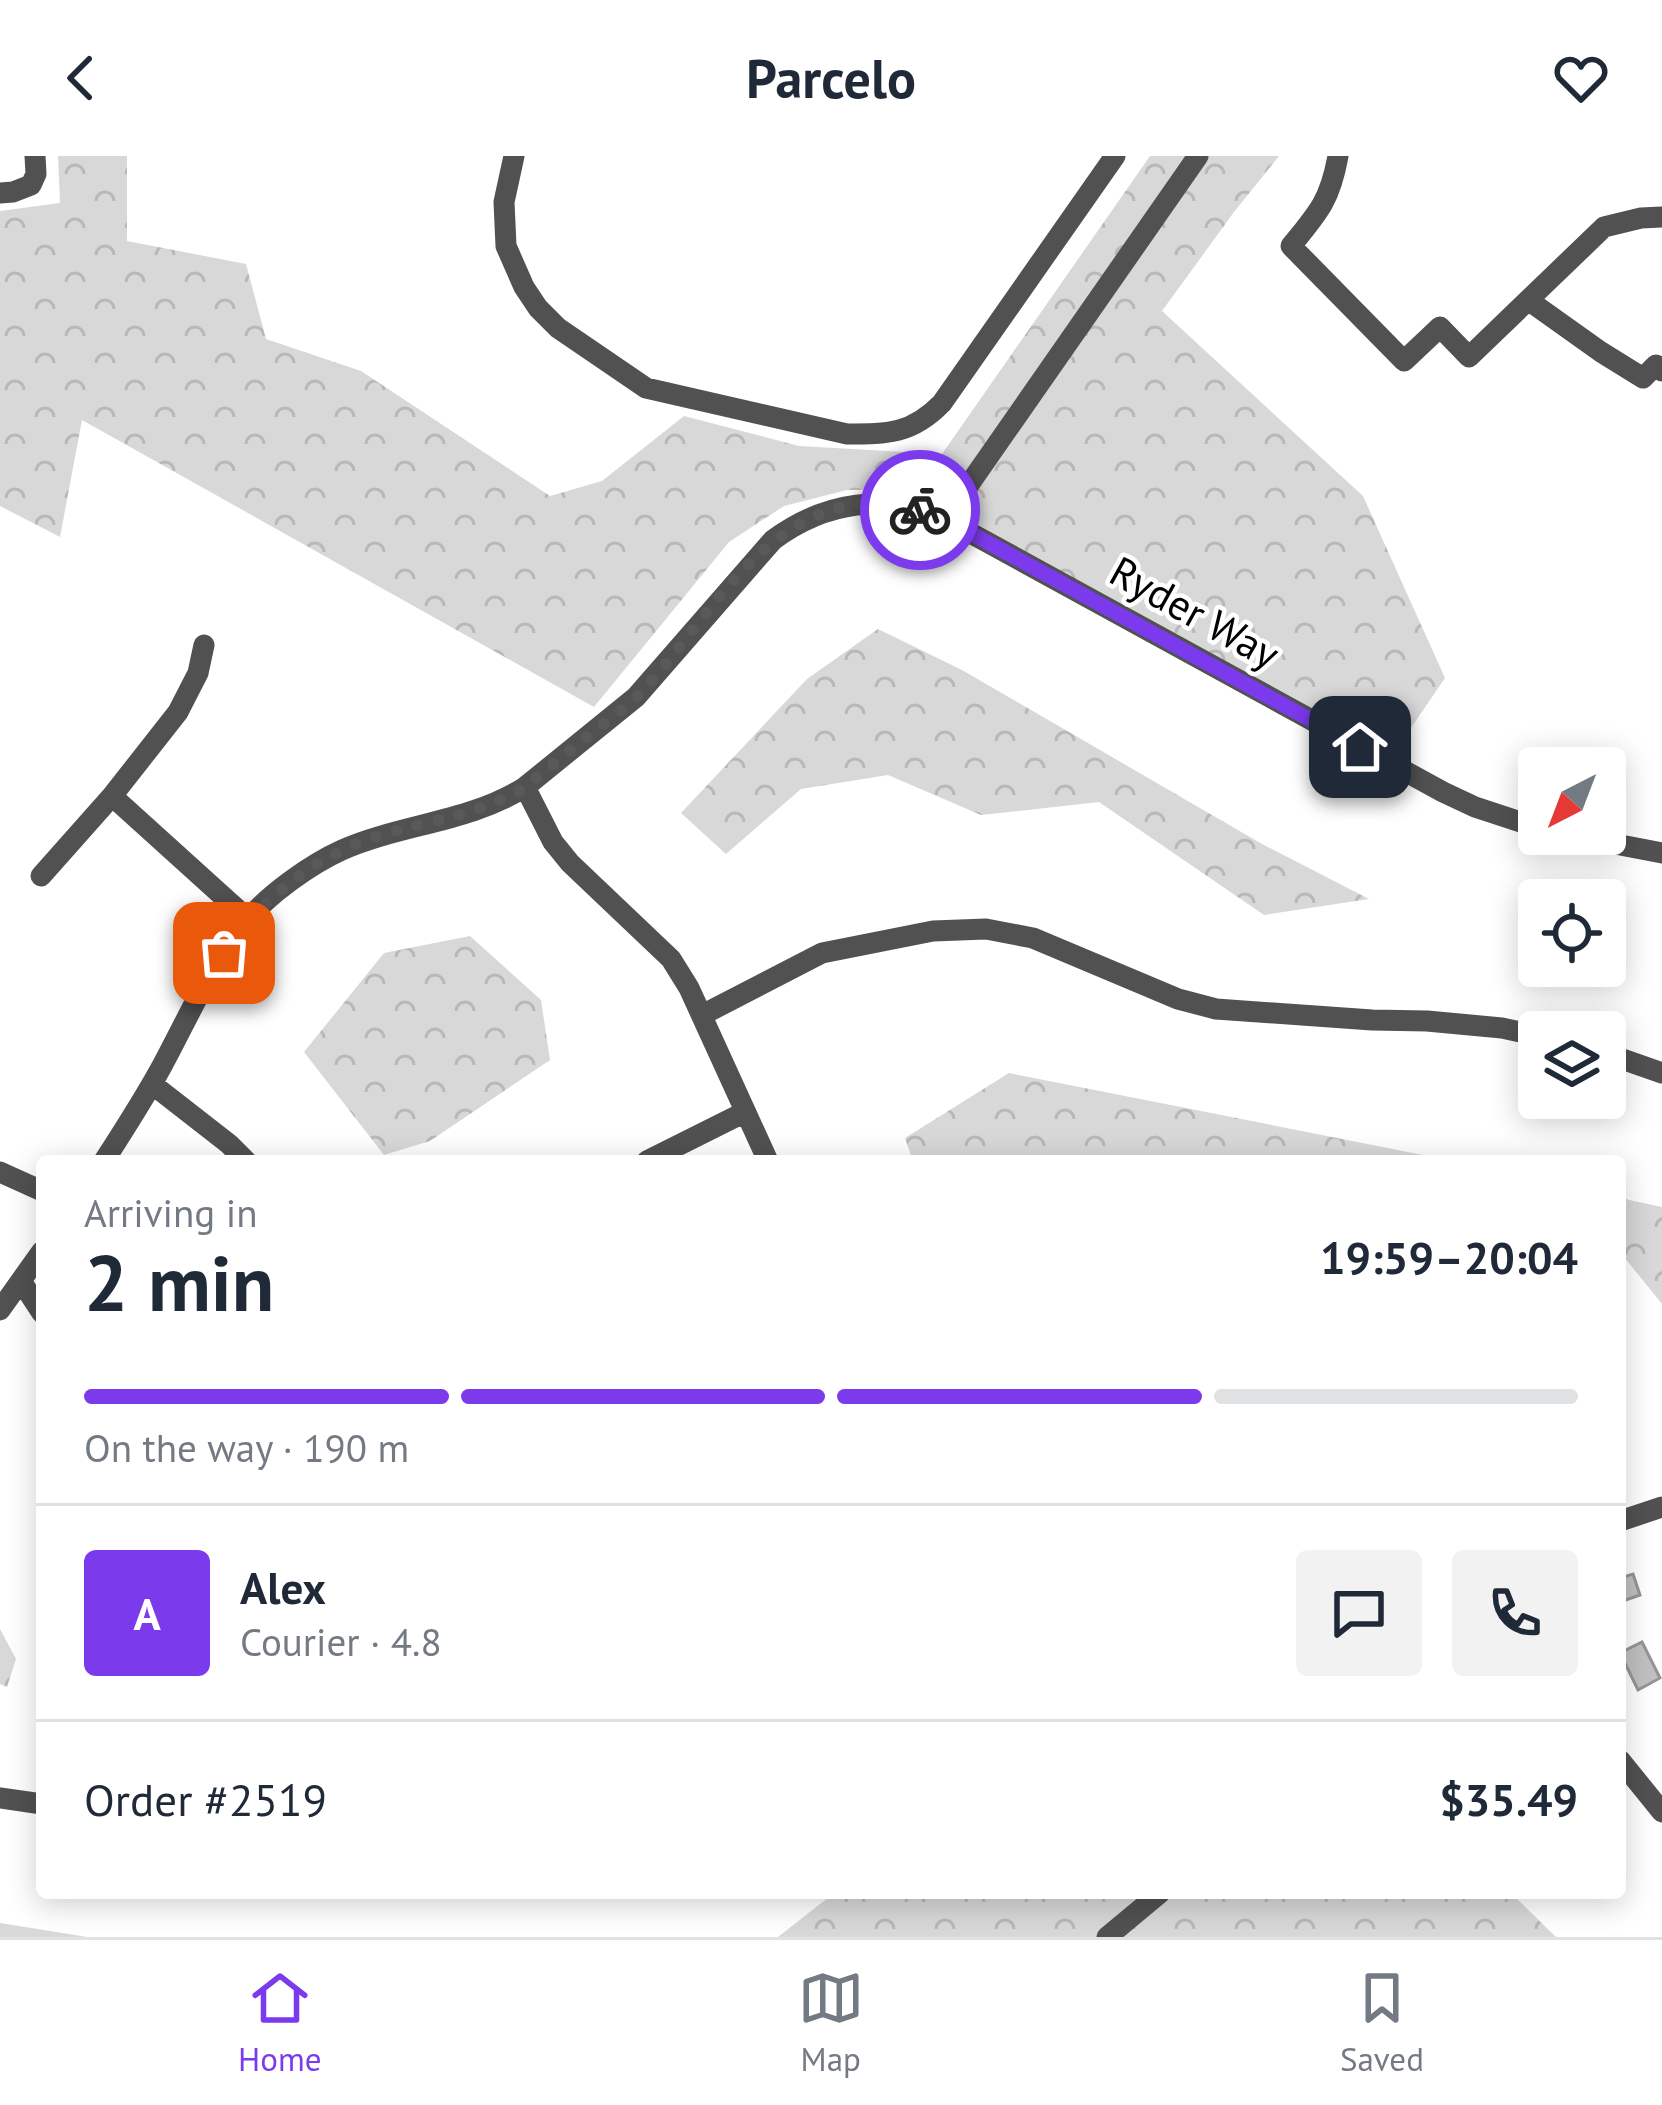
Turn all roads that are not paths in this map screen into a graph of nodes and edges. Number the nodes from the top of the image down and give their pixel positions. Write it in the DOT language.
graph roads {
  1 [pos="35,156"];
  2 [pos="514,156"];
  3 [pos="1115,156"];
  4 [pos="1198,156"];
  5 [pos="1338,156"];
  6 [pos="0,193"];
  7 [pos="1662,217"];
  8 [pos="1528,301"];
  9 [pos="1662,371"];
  10 [pos="945,519"];
  11 [pos="204,645"];
  12 [pos="525,787"];
  13 [pos="112,796"];
  14 [pos="1518,821"];
  15 [pos="1626,846"];
  16 [pos="1662,853"];
  17 [pos="41,876"];
  18 [pos="248,919"];
  19 [pos="701,1016"];
  20 [pos="1518,1031"];
  21 [pos="1626,1060"];
  22 [pos="1662,1073"];
  23 [pos="152,1084"];
  24 [pos="746,1112"];
  25 [pos="108,1155"];
  26 [pos="240,1155"];
  27 [pos="659,1155"];
  28 [pos="765,1155"];
  29 [pos="0,1172"];
  30 [pos="36,1188"];
  31 [pos="36,1260"];
  32 [pos="21,1282"];
  33 [pos="36,1304"];
  34 [pos="0,1310"];
  35 [pos="1662,1507"];
  36 [pos="1626,1519"];
  37 [pos="1626,1768"];
  38 [pos="0,1798"];
  39 [pos="36,1803"];
  40 [pos="1662,1813"];
  41 [pos="1153,1899"];
  42 [pos="1106,1937"];
  1 -- 6 [label="street"];
  2 -- 3 [label="street"];
  4 -- 10 [label="street"];
  5 -- 8 [label="street"];
  7 -- 8 [label="street"];
  8 -- 9 [label="street"];
  10 -- 12 [label="street, Ryder Way"];
  10 -- 14 [label="street, Ryder Way"];
  11 -- 13 [label="street"];
  12 -- 18 [label="street, Ryder Way"];
  12 -- 19 [label="street"];
  13 -- 17 [label="street"];
  13 -- 18 [label="street"];
  15 -- 16 [label="street"];
  18 -- 23 [label="street, Ryder Way"];
  19 -- 20 [label="street"];
  19 -- 24 [label="street"];
  21 -- 22 [label="street"];
  23 -- 25 [label="street, Ryder Way"];
  23 -- 26 [label="street"];
  24 -- 27 [label="street"];
  24 -- 28 [label="street"];
  29 -- 30 [label="street"];
  31 -- 32 [label="street"];
  32 -- 33 [label="street"];
  32 -- 34 [label="street"];
  35 -- 36 [label="street"];
  37 -- 40 [label="street"];
  38 -- 39 [label="street"];
  41 -- 42 [label="street"];
}
